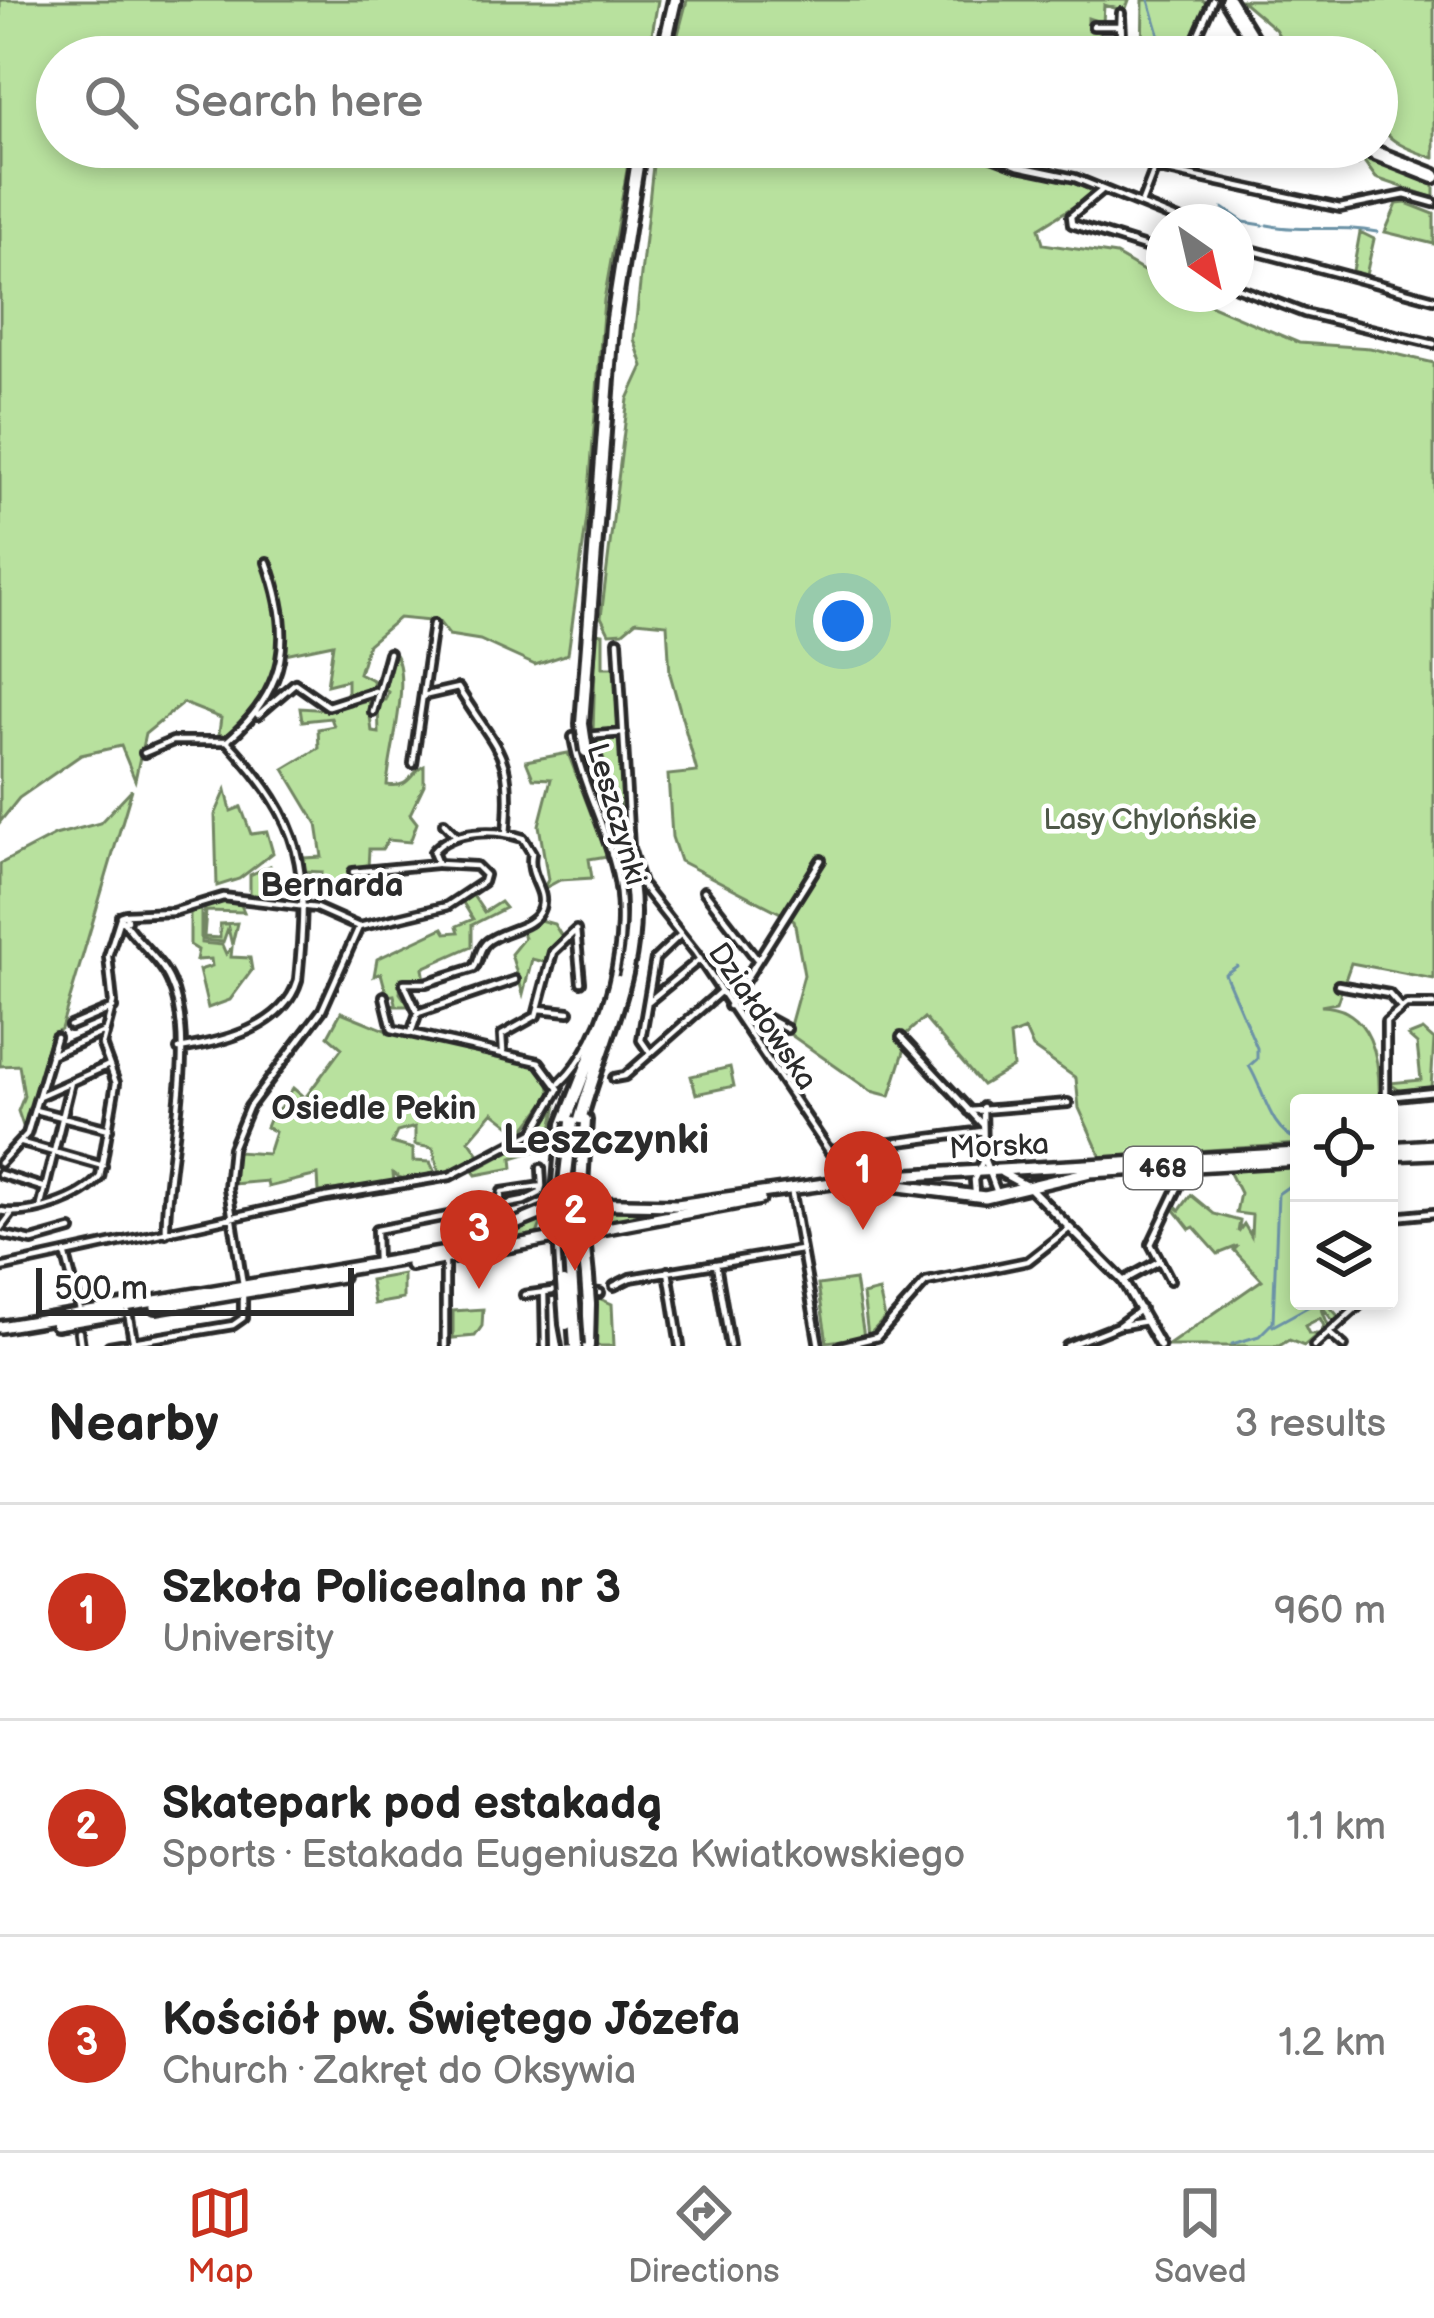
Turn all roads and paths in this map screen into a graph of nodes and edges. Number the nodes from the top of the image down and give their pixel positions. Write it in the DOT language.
graph roads {
  1 [pos="672,0"];
  2 [pos="1221,2"];
  3 [pos="1093,26"];
  4 [pos="1119,26"];
  5 [pos="663,36"];
  6 [pos="1120,36"];
  7 [pos="1121,36"];
  8 [pos="1201,36"];
  9 [pos="1244,36"];
  10 [pos="1398,157"];
  11 [pos="1398,164"];
  12 [pos="639,168"];
  13 [pos="1028,168"];
  14 [pos="1154,168"];
  15 [pos="1434,173"];
  16 [pos="1101,191"];
  17 [pos="1434,203"];
  18 [pos="1142,204"];
  19 [pos="1146,206"];
  20 [pos="1146,245"];
  21 [pos="1254,251"];
  22 [pos="1254,293"];
  23 [pos="1434,298"];
  24 [pos="1434,344"];
  25 [pos="267,562"];
  26 [pos="433,624"];
  27 [pos="618,641"];
  28 [pos="389,653"];
  29 [pos="375,691"];
  30 [pos="424,696"];
  31 [pos="373,712"];
  32 [pos="254,718"];
  33 [pos="624,733"];
  34 [pos="227,741"];
  35 [pos="589,750"];
  36 [pos="144,754"];
  37 [pos="413,764"];
  38 [pos="444,823"];
  39 [pos="506,834"];
  40 [pos="456,836"];
  41 [pos="820,860"];
  42 [pos="438,863"];
  43 [pos="353,872"];
  44 [pos="639,880"];
  45 [pos="704,891"];
  46 [pos="301,906"];
  47 [pos="124,919"];
  48 [pos="359,927"];
  49 [pos="681,934"];
  50 [pos="756,958"];
  51 [pos="700,959"];
  52 [pos="515,980"];
  53 [pos="580,982"];
  54 [pos="1338,985"];
  55 [pos="720,992"];
  56 [pos="385,996"];
  57 [pos="622,997"];
  58 [pos="647,1002"];
  59 [pos="732,1004"];
  60 [pos="1434,1005"];
  61 [pos="113,1008"];
  62 [pos="611,1008"];
  63 [pos="1401,1008"];
  64 [pos="539,1009"];
  65 [pos="569,1012"];
  66 [pos="418,1013"];
  67 [pos="70,1026"];
  68 [pos="787,1029"];
  69 [pos="104,1032"];
  70 [pos="411,1033"];
  71 [pos="56,1037"];
  72 [pos="901,1037"];
  73 [pos="179,1049"];
  74 [pos="503,1051"];
  75 [pos="650,1053"];
  76 [pos="50,1055"];
  77 [pos="109,1065"];
  78 [pos="614,1078"];
  79 [pos="71,1082"];
  80 [pos="558,1084"];
  81 [pos="1434,1092"];
  82 [pos="1386,1094"];
  83 [pos="39,1096"];
  84 [pos="1398,1098"];
  85 [pos="1068,1103"];
  86 [pos="983,1107"];
  87 [pos="34,1110"];
  88 [pos="970,1111"];
  89 [pos="63,1118"];
  90 [pos="575,1123"];
  91 [pos="983,1128"];
  92 [pos="109,1129"];
  93 [pos="20,1142"];
  94 [pos="1434,1149"];
  95 [pos="831,1150"];
  96 [pos="1398,1151"];
  97 [pos="55,1152"];
  98 [pos="1290,1156"];
  99 [pos="558,1157"];
  100 [pos="1290,1157"];
  101 [pos="984,1158"];
  102 [pos="579,1160"];
  103 [pos="0,1163"];
  104 [pos="103,1166"];
  105 [pos="541,1168"];
  106 [pos="992,1170"];
  107 [pos="978,1171"];
  108 [pos="0,1174"];
  109 [pos="848,1179"];
  110 [pos="1182,1179"];
  111 [pos="1043,1183"];
  112 [pos="542,1186"];
  113 [pos="1030,1187"];
  114 [pos="45,1188"];
  115 [pos="792,1194"];
  116 [pos="994,1197"];
  117 [pos="977,1198"];
  118 [pos="1040,1198"];
  119 [pos="580,1202"];
  120 [pos="500,1206"];
  121 [pos="557,1206"];
  122 [pos="40,1208"];
  123 [pos="0,1210"];
  124 [pos="1434,1213"];
  125 [pos="12,1214"];
  126 [pos="1398,1217"];
  127 [pos="232,1220"];
  128 [pos="1070,1228"];
  129 [pos="582,1229"];
  130 [pos="0,1231"];
  131 [pos="71,1231"];
  132 [pos="166,1233"];
  133 [pos="560,1233"];
  134 [pos="32,1241"];
  135 [pos="801,1250"];
  136 [pos="66,1256"];
  137 [pos="446,1256"];
  138 [pos="1159,1261"];
  139 [pos="32,1262"];
  140 [pos="377,1264"];
  141 [pos="716,1264"];
  142 [pos="0,1268"];
  143 [pos="668,1271"];
  144 [pos="1170,1280"];
  145 [pos="1123,1281"];
  146 [pos="614,1286"];
  147 [pos="243,1289"];
  148 [pos="544,1292"];
  149 [pos="600,1293"];
  150 [pos="524,1295"];
  151 [pos="78,1309"];
  152 [pos="1141,1309"];
  153 [pos="1354,1310"];
  154 [pos="128,1312"];
  155 [pos="1146,1321"];
  156 [pos="1118,1326"];
  157 [pos="0,1331"];
  158 [pos="79,1332"];
  159 [pos="1329,1333"];
  160 [pos="134,1344"];
  161 [pos="81,1346"];
  162 [pos="109,1346"];
  163 [pos="445,1346"];
  164 [pos="545,1346"];
  165 [pos="579,1346"];
  166 [pos="680,1346"];
  167 [pos="730,1346"];
  168 [pos="819,1346"];
  169 [pos="840,1346"];
  170 [pos="1067,1346"];
  171 [pos="1160,1346"];
  172 [pos="1314,1346"];
  173 [pos="1343,1346"];
  1 -- 5 [label="highway"];
  2 -- 8 [label="street"];
  2 -- 9 [label="highway"];
  3 -- 4 [label="street"];
  4 -- 6 [label="street"];
  4 -- 7 [label="street"];
  10 -- 15 [label="highway"];
  11 -- 15 [label="highway"];
  12 -- 35 [label="highway, bridge"];
  13 -- 16 [label="street"];
  14 -- 17 [label="street"];
  14 -- 18 [label="street"];
  16 -- 18 [label="street"];
  16 -- 20 [label="street"];
  18 -- 19 [label="street"];
  21 -- 23 [label="street"];
  22 -- 24 [label="street"];
  25 -- 32 [label="street"];
  26 -- 30 [label="street"];
  27 -- 33 [label="street, Leszczynki"];
  28 -- 29 [label="street"];
  29 -- 31 [label="street"];
  29 -- 32 [label="street"];
  30 -- 37 [label="street"];
  30 -- 39 [label="street"];
  32 -- 34 [label="street"];
  33 -- 44 [label="street, Leszczynki"];
  33 -- 80 [label="street, Leszczynki"];
  34 -- 36 [label="street"];
  34 -- 46 [label="street"];
  35 -- 57 [label="highway"];
  35 -- 62 [label="highway"];
  38 -- 40 [label="street"];
  39 -- 40 [label="street"];
  39 -- 66 [label="street"];
  40 -- 42 [label="street"];
  41 -- 50 [label="street"];
  42 -- 43 [label="street"];
  42 -- 48 [label="street"];
  44 -- 49 [label="street, Działdowska"];
  45 -- 50 [label="street"];
  46 -- 47 [label="street"];
  46 -- 48 [label="street"];
  46 -- 73 [label="street"];
  47 -- 61 [label="street"];
  47 -- 73 [label="street"];
  48 -- 127 [label="street"];
  49 -- 51 [label="street, Działdowska"];
  49 -- 58 [label="street"];
  50 -- 59 [label="street"];
  51 -- 55 [label="street, Działdowska"];
  51 -- 58 [label="street"];
  52 -- 66 [label="street"];
  53 -- 64 [label="street"];
  54 -- 63 [label="street"];
  55 -- 59 [label="street, Działdowska"];
  55 -- 75 [label="street"];
  56 -- 70 [label="street"];
  57 -- 90 [label="highway"];
  57 -- 102 [label="highway"];
  58 -- 75 [label="street"];
  59 -- 68 [label="street"];
  59 -- 95 [label="street, Działdowska"];
  60 -- 63 [label="street"];
  61 -- 67 [label="street"];
  61 -- 69 [label="street"];
  62 -- 90 [label="highway"];
  62 -- 99 [label="highway"];
  63 -- 82 [label="street"];
  64 -- 65 [label="street"];
  64 -- 74 [label="street"];
  66 -- 70 [label="street"];
  69 -- 76 [label="street"];
  69 -- 77 [label="street"];
  70 -- 74 [label="street"];
  71 -- 76 [label="street"];
  72 -- 88 [label="street"];
  73 -- 132 [label="street"];
  74 -- 80 [label="street"];
  75 -- 78 [label="street"];
  76 -- 83 [label="street"];
  77 -- 79 [label="street"];
  77 -- 92 [label="street"];
  79 -- 83 [label="street"];
  79 -- 89 [label="street"];
  80 -- 127 [label="street"];
  81 -- 84 [label="street"];
  83 -- 87 [label="street"];
  85 -- 86 [label="street"];
  86 -- 88 [label="street"];
  86 -- 91 [label="street"];
  87 -- 89 [label="street"];
  87 -- 93 [label="street"];
  88 -- 91 [label="street"];
  89 -- 92 [label="street"];
  89 -- 97 [label="street"];
  90 -- 165 [label="highway, bridge"];
  91 -- 95 [label="street"];
  91 -- 101 [label="street"];
  92 -- 104 [label="street"];
  93 -- 97 [label="street"];
  93 -- 103 [label="street"];
  94 -- 96 [label="main road"];
  95 -- 109 [label="street, Działdowska"];
  97 -- 104 [label="street"];
  97 -- 114 [label="street"];
  98 -- 106 [label="main road, Morska / 468"];
  99 -- 102 [label="highway"];
  99 -- 121 [label="highway"];
  100 -- 111 [label="main road, Morska / 468"];
  101 -- 106 [label="street"];
  101 -- 107 [label="street"];
  102 -- 119 [label="highway"];
  104 -- 122 [label="street"];
  105 -- 112 [label="street"];
  106 -- 107 [label="main road, Morska / 468"];
  106 -- 113 [label="street"];
  106 -- 116 [label="street"];
  107 -- 109 [label="main road, Morska / 468"];
  107 -- 117 [label="street"];
  108 -- 114 [label="street"];
  109 -- 119 [label="main road, Morska / 468"];
  110 -- 138 [label="street"];
  111 -- 113 [label="main road, Morska / 468"];
  111 -- 118 [label="street"];
  112 -- 120 [label="street"];
  112 -- 120 [label="street"];
  113 -- 116 [label="main road, Morska / 468"];
  113 -- 118 [label="street"];
  114 -- 122 [label="street"];
  115 -- 117 [label="main road, Morska / 468"];
  115 -- 129 [label="main road, Morska / 468"];
  115 -- 135 [label="street"];
  116 -- 117 [label="main road, Morska / 468"];
  118 -- 128 [label="street"];
  119 -- 121 [label="main road, Morska / 468"];
  119 -- 129 [label="main road"];
  120 -- 140 [label="street"];
  121 -- 133 [label="main road"];
  121 -- 137 [label="main road, Morska / 468"];
  122 -- 125 [label="street"];
  123 -- 125 [label="street"];
  124 -- 126 [label="street"];
  125 -- 130 [label="street"];
  127 -- 132 [label="street"];
  127 -- 147 [label="street"];
  128 -- 145 [label="street"];
  128 -- 169 [label="street"];
  129 -- 133 [label="main road, Morska / 468"];
  129 -- 165 [label="highway, bridge"];
  130 -- 134 [label="street"];
  131 -- 134 [label="street"];
  132 -- 136 [label="street"];
  133 -- 137 [label="main road, Morska / 468"];
  133 -- 165 [label="highway, bridge"];
  134 -- 139 [label="street"];
  135 -- 141 [label="street"];
  135 -- 168 [label="street"];
  136 -- 139 [label="street"];
  136 -- 151 [label="street"];
  137 -- 140 [label="main road, Morska / 468"];
  137 -- 147 [label="main road, Morska / 468"];
  137 -- 163 [label="street"];
  138 -- 144 [label="street"];
  138 -- 145 [label="street"];
  139 -- 142 [label="street"];
  140 -- 147 [label="main road, Morska / 468"];
  141 -- 143 [label="street"];
  141 -- 167 [label="street"];
  143 -- 146 [label="street"];
  143 -- 166 [label="street"];
  145 -- 152 [label="street"];
  147 -- 151 [label="main road, Morska / 468"];
  147 -- 154 [label="main road, Morska / 468"];
  147 -- 160 [label="street"];
  148 -- 149 [label="street"];
  148 -- 150 [label="street"];
  148 -- 164 [label="street"];
  151 -- 157 [label="main road, Morska / 468"];
  152 -- 155 [label="street"];
  152 -- 156 [label="street"];
  153 -- 159 [label="street"];
  154 -- 157 [label="main road, Morska / 468"];
  154 -- 160 [label="street"];
  155 -- 156 [label="street"];
  155 -- 171 [label="street"];
  156 -- 170 [label="street"];
  158 -- 161 [label="street"];
  159 -- 172 [label="street"];
  159 -- 173 [label="street"];
  160 -- 162 [label="street"];
}
